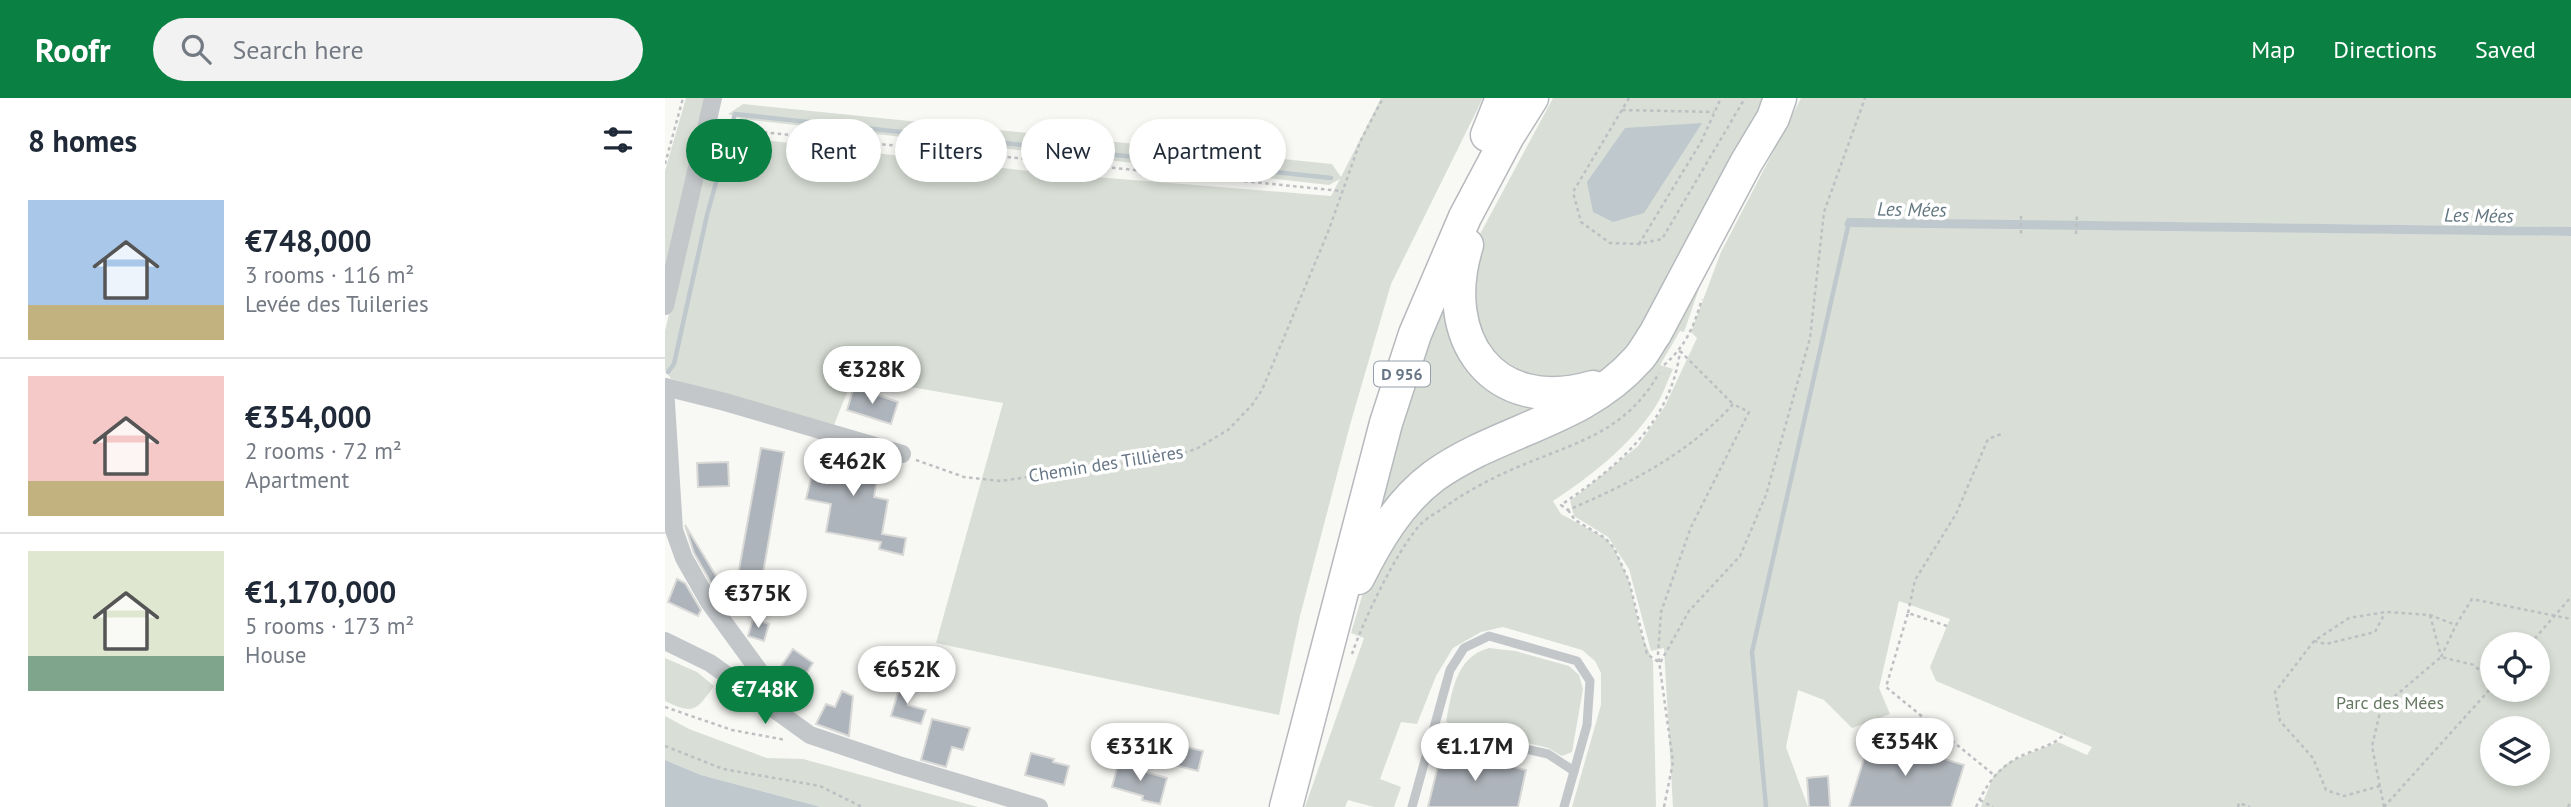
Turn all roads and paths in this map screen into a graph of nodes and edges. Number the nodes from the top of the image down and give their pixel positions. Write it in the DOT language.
graph roads {
  1 [pos="683,98"];
  2 [pos="713,98"];
  3 [pos="1384,98"];
  4 [pos="1502,98"];
  5 [pos="1510,98"];
  6 [pos="1532,98"];
  7 [pos="1629,98"];
  8 [pos="1721,98"];
  9 [pos="1745,98"];
  10 [pos="1780,98"];
  11 [pos="1865,98"];
  12 [pos="1622,110"];
  13 [pos="1714,112"];
  14 [pos="772,133"];
  15 [pos="1498,136"];
  16 [pos="665,164"];
  17 [pos="1342,191"];
  18 [pos="2077,215"];
  19 [pos="2021,216"];
  20 [pos="2076,234"];
  21 [pos="2021,235"];
  22 [pos="1639,244"];
  23 [pos="665,306"];
  24 [pos="1680,351"];
  25 [pos="1615,381"];
  26 [pos="665,387"];
  27 [pos="1733,404"];
  28 [pos="2004,433"];
  29 [pos="902,454"];
  30 [pos="1568,510"];
  31 [pos="2571,597"];
  32 [pos="2386,612"];
  33 [pos="1907,613"];
  34 [pos="2430,615"];
  35 [pos="2555,615"];
  36 [pos="2571,619"];
  37 [pos="2456,625"];
  38 [pos="1334,626"];
  39 [pos="1947,626"];
  40 [pos="2540,632"];
  41 [pos="665,641"];
  42 [pos="2314,641"];
  43 [pos="2441,657"];
  44 [pos="1349,661"];
  45 [pos="1660,663"];
  46 [pos="2480,672"];
  47 [pos="2480,699"];
  48 [pos="765,702"];
  49 [pos="665,707"];
  50 [pos="1432,733"];
  51 [pos="2065,733"];
  52 [pos="785,740"];
  53 [pos="665,746"];
  54 [pos="1574,771"];
  55 [pos="1994,775"];
  56 [pos="2380,786"];
  57 [pos="1980,800"];
  58 [pos="862,807"];
  59 [pos="1039,807"];
  60 [pos="1268,807"];
  61 [pos="1286,807"];
  62 [pos="1412,807"];
  63 [pos="1564,807"];
  64 [pos="1664,807"];
  65 [pos="1976,807"];
  66 [pos="1993,807"];
  67 [pos="2238,807"];
  68 [pos="2250,807"];
  69 [pos="2384,807"];
  1 -- 16 [label="path"];
  2 -- 23 [label="street"];
  3 -- 17 [label="path, Chemin des Tillières"];
  4 -- 15 [label="highway, D 956"];
  5 -- 15 [label="highway, D 956"];
  6 -- 15 [label="highway, D 956"];
  7 -- 12 [label="path"];
  8 -- 13 [label="path"];
  9 -- 22 [label="path"];
  10 -- 25 [label="highway, D 956"];
  11 -- 45 [label="path"];
  12 -- 13 [label="path"];
  12 -- 22 [label="path"];
  13 -- 22 [label="path"];
  14 -- 17 [label="path"];
  15 -- 25 [label="highway, D 956"];
  15 -- 38 [label="highway, D 956"];
  15 -- 60 [label="highway, D 956"];
  17 -- 29 [label="path, Chemin des Tillières"];
  18 -- 20 [label="path"];
  19 -- 21 [label="path"];
  24 -- 27 [label="path"];
  24 -- 30 [label="path"];
  24 -- 44 [label="path"];
  25 -- 38 [label="highway, D 956"];
  26 -- 29 [label="street"];
  26 -- 48 [label="street"];
  27 -- 30 [label="path"];
  27 -- 45 [label="path"];
  28 -- 33 [label="path"];
  30 -- 45 [label="path"];
  31 -- 35 [label="path"];
  32 -- 34 [label="path"];
  32 -- 42 [label="path"];
  32 -- 42 [label="path"];
  33 -- 39 [label="path"];
  33 -- 55 [label="path"];
  34 -- 37 [label="path"];
  34 -- 43 [label="path"];
  35 -- 36 [label="path"];
  35 -- 37 [label="path"];
  35 -- 40 [label="path"];
  37 -- 43 [label="path"];
  38 -- 61 [label="highway, D 956"];
  41 -- 48 [label="street"];
  42 -- 56 [label="path"];
  43 -- 46 [label="path"];
  43 -- 56 [label="path"];
  45 -- 64 [label="path"];
  47 -- 69 [label="path"];
  48 -- 59 [label="street"];
  49 -- 52 [label="path"];
  50 -- 54 [label="lane"];
  50 -- 54 [label="lane"];
  50 -- 62 [label="lane"];
  51 -- 55 [label="path"];
  53 -- 58 [label="path"];
  54 -- 63 [label="lane"];
  55 -- 57 [label="path"];
  56 -- 69 [label="path"];
  57 -- 65 [label="path"];
  57 -- 66 [label="path"];
  67 -- 68 [label="path"];
}
